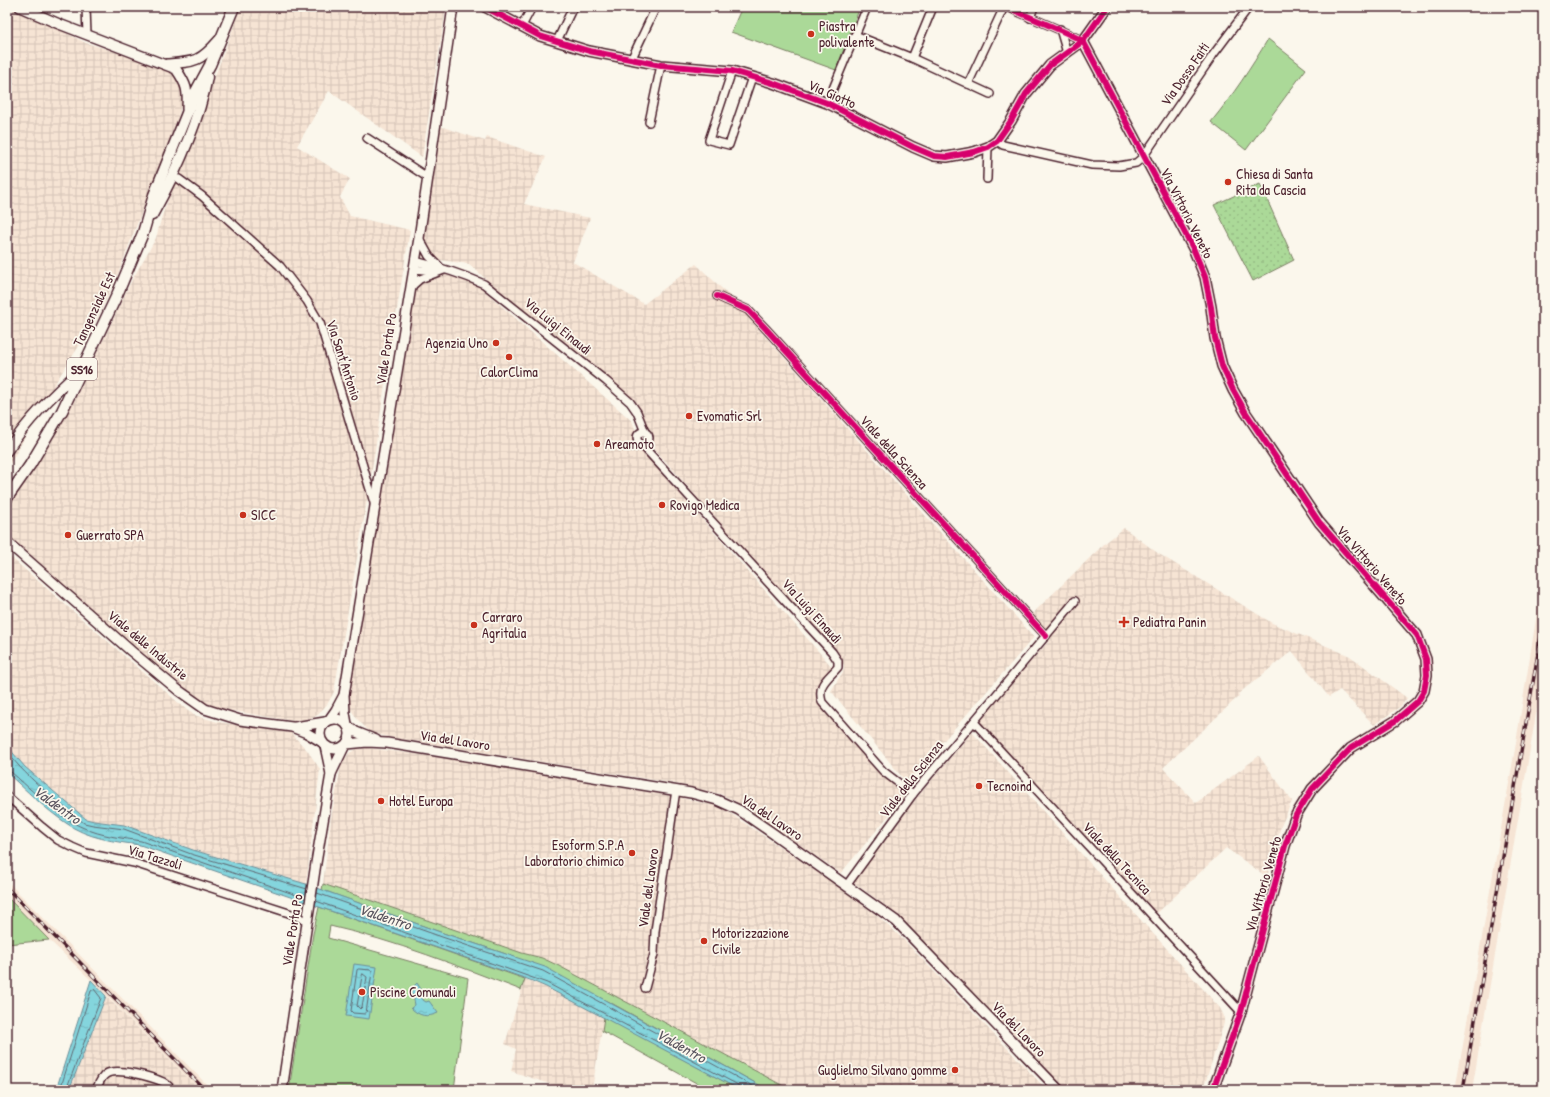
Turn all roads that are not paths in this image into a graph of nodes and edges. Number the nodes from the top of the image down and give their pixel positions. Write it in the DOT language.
graph roads {
  1 [pos="20,7"];
  2 [pos="86,7"];
  3 [pos="234,7"];
  4 [pos="453,7"];
  5 [pos="484,7"];
  6 [pos="532,7"];
  7 [pos="573,7"];
  8 [pos="656,7"];
  9 [pos="867,7"];
  10 [pos="933,7"];
  11 [pos="1004,7"];
  12 [pos="1008,7"];
  13 [pos="1034,7"];
  14 [pos="1108,7"];
  15 [pos="1249,7"];
  16 [pos="1030,18"];
  17 [pos="522,26"];
  18 [pos="1061,30"];
  19 [pos="87,35"];
  20 [pos="855,35"];
  21 [pos="222,37"];
  22 [pos="557,41"];
  23 [pos="1083,41"];
  24 [pos="1067,53"];
  25 [pos="912,58"];
  26 [pos="631,60"];
  27 [pos="165,64"];
  28 [pos="210,65"];
  29 [pos="660,65"];
  30 [pos="732,71"];
  31 [pos="752,76"];
  32 [pos="968,84"];
  33 [pos="990,94"];
  34 [pos="827,104"];
  35 [pos="187,113"];
  36 [pos="649,122"];
  37 [pos="367,138"];
  38 [pos="997,141"];
  39 [pos="988,147"];
  40 [pos="1144,157"];
  41 [pos="427,177"];
  42 [pos="180,179"];
  43 [pos="987,179"];
  44 [pos="143,233"];
  45 [pos="418,238"];
  46 [pos="414,265"];
  47 [pos="444,270"];
  48 [pos="411,287"];
  49 [pos="717,296"];
  50 [pos="82,369"];
  51 [pos="641,433"];
  52 [pos="645,445"];
  53 [pos="7,451"];
  54 [pos="7,498"];
  55 [pos="375,506"];
  56 [pos="7,542"];
  57 [pos="1075,601"];
  58 [pos="1046,636"];
  59 [pos="344,695"];
  60 [pos="327,721"];
  61 [pos="974,722"];
  62 [pos="348,725"];
  63 [pos="292,727"];
  64 [pos="381,742"];
  65 [pos="324,744"];
  66 [pos="345,746"];
  67 [pos="331,774"];
  68 [pos="676,790"];
  69 [pos="913,794"];
  70 [pos="7,796"];
  71 [pos="846,886"];
  72 [pos="307,922"];
  73 [pos="646,988"];
  74 [pos="1241,1012"];
  75 [pos="96,1090"];
  76 [pos="173,1090"];
  77 [pos="282,1090"];
  78 [pos="1059,1090"];
  79 [pos="1213,1090"];
  1 -- 19 [label="main road"];
  2 -- 19 [label="street"];
  3 -- 21 [label="main road, Tangenziale Est / SS16"];
  4 -- 41 [label="main road, Viale Porta Po"];
  5 -- 17 [label="main road, Via Giotto"];
  6 -- 17 [label="street"];
  7 -- 22 [label="street"];
  8 -- 26 [label="street"];
  9 -- 20 [label="street"];
  10 -- 25 [label="street"];
  11 -- 32 [label="street"];
  12 -- 16 [label="street"];
  13 -- 16 [label="street"];
  14 -- 23 [label="main road, Via Giotto"];
  15 -- 40 [label="street, Via Dosso Faiti"];
  16 -- 18 [label="street"];
  17 -- 22 [label="main road, Via Giotto"];
  18 -- 23 [label="street"];
  18 -- 24 [label="street"];
  19 -- 27 [label="main road"];
  20 -- 25 [label="street"];
  20 -- 34 [label="street"];
  21 -- 27 [label="main road"];
  21 -- 28 [label="main road, Tangenziale Est / SS16"];
  22 -- 26 [label="main road, Via Giotto"];
  23 -- 24 [label="main road, Via Giotto"];
  23 -- 40 [label="main road, Via Vittorio Veneto"];
  24 -- 38 [label="main road, Via Giotto"];
  25 -- 32 [label="street"];
  26 -- 29 [label="main road, Via Giotto"];
  27 -- 35 [label="main road"];
  28 -- 35 [label="main road, Tangenziale Est / SS16"];
  28 -- 44 [label="main road, Tangenziale Est / SS16"];
  29 -- 30 [label="main road, Via Giotto"];
  29 -- 36 [label="street"];
  30 -- 31 [label="main road, Via Giotto"];
  30 -- 31 [label="street"];
  31 -- 34 [label="main road, Via Giotto"];
  32 -- 33 [label="street"];
  34 -- 39 [label="main road, Via Giotto"];
  35 -- 44 [label="main road, Tangenziale Est / SS16"];
  37 -- 41 [label="street"];
  38 -- 39 [label="main road, Via Giotto"];
  38 -- 40 [label="street"];
  39 -- 43 [label="street"];
  40 -- 74 [label="main road, Via Vittorio Veneto"];
  41 -- 45 [label="main road, Viale Porta Po"];
  42 -- 55 [label="street, Via Sant'Antonio"];
  44 -- 50 [label="main road, Tangenziale Est / SS16"];
  45 -- 46 [label="main road, Viale Porta Po"];
  45 -- 47 [label="street, Via Luigi Einaudi"];
  46 -- 47 [label="street, Via Luigi Einaudi"];
  46 -- 48 [label="main road, Viale Porta Po"];
  47 -- 48 [label="street"];
  47 -- 51 [label="street, Via Luigi Einaudi"];
  48 -- 55 [label="main road, Viale Porta Po"];
  49 -- 58 [label="street, Viale della Scienza"];
  50 -- 53 [label="main road"];
  50 -- 54 [label="main road, Tangenziale Est / SS16"];
  51 -- 52 [label="street"];
  51 -- 52 [label="street"];
  52 -- 69 [label="street, Via Luigi Einaudi"];
  55 -- 59 [label="main road, Viale Porta Po"];
  56 -- 63 [label="main road, Viale delle Industrie"];
  57 -- 58 [label="street, Viale della Scienza"];
  58 -- 61 [label="street, Viale della Scienza"];
  59 -- 60 [label="main road, Viale Porta Po"];
  59 -- 62 [label="main road, Viale Porta Po"];
  60 -- 62 [label="main road"];
  60 -- 63 [label="main road, Viale delle Industrie"];
  60 -- 65 [label="main road, Viale Porta Po"];
  61 -- 69 [label="street, Viale della Scienza"];
  61 -- 74 [label="street, Viale della Tecnica"];
  62 -- 64 [label="main road"];
  62 -- 66 [label="main road, Viale Porta Po"];
  63 -- 65 [label="main road, Viale delle Industrie"];
  64 -- 66 [label="main road"];
  64 -- 68 [label="main road, Via del Lavoro"];
  65 -- 66 [label="main road"];
  65 -- 67 [label="main road, Viale Porta Po"];
  66 -- 67 [label="main road, Viale Porta Po"];
  67 -- 72 [label="main road, Viale Porta Po"];
  68 -- 71 [label="main road, Via del Lavoro"];
  68 -- 73 [label="street, Viale del Lavoro"];
  69 -- 71 [label="street, Viale della Scienza"];
  70 -- 72 [label="street, Via Tazzoli"];
  71 -- 78 [label="main road, Via del Lavoro"];
  72 -- 77 [label="main road, Viale Porta Po"];
  74 -- 79 [label="main road, Via Vittorio Veneto"];
  75 -- 76 [label="street"];
}
